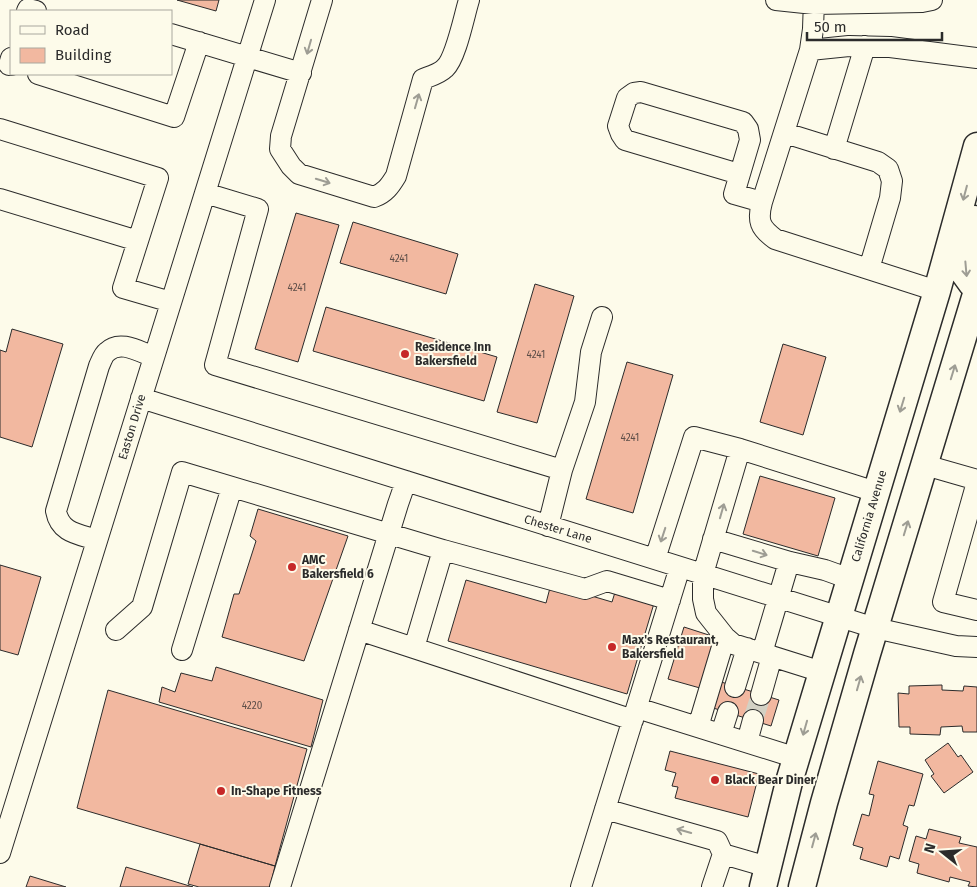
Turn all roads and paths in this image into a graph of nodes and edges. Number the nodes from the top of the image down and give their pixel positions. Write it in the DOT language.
graph roads {
  1 [pos="264,0"];
  2 [pos="322,0"];
  3 [pos="469,0"];
  4 [pos="776,0"];
  5 [pos="925,1"];
  6 [pos="814,2"];
  7 [pos="172,34"];
  8 [pos="199,42"];
  9 [pos="865,46"];
  10 [pos="810,50"];
  11 [pos="247,57"];
  12 [pos="977,58"];
  13 [pos="301,73"];
  14 [pos="41,75"];
  15 [pos="0,129"];
  16 [pos="785,133"];
  17 [pos="977,146"];
  18 [pos="834,148"];
  19 [pos="739,174"];
  20 [pos="204,193"];
  21 [pos="0,199"];
  22 [pos="762,202"];
  23 [pos="977,214"];
  24 [pos="138,241"];
  25 [pos="869,269"];
  26 [pos="977,286"];
  27 [pos="936,291"];
  28 [pos="977,291"];
  29 [pos="171,302"];
  30 [pos="602,316"];
  31 [pos="154,357"];
  32 [pos="141,398"];
  33 [pos="740,448"];
  34 [pos="925,465"];
  35 [pos="562,470"];
  36 [pos="406,481"];
  37 [pos="977,481"];
  38 [pos="232,487"];
  39 [pos="876,492"];
  40 [pos="973,511"];
  41 [pos="548,526"];
  42 [pos="389,534"];
  43 [pos="713,539"];
  44 [pos="97,540"];
  45 [pos="444,550"];
  46 [pos="655,559"];
  47 [pos="789,562"];
  48 [pos="680,567"];
  49 [pos="703,574"];
  50 [pos="850,579"];
  51 [pos="778,598"];
  52 [pos="670,600"];
  53 [pos="977,610"];
  54 [pos="839,617"];
  55 [pos="875,628"];
  56 [pos="116,630"];
  57 [pos="359,630"];
  58 [pos="725,637"];
  59 [pos="977,647"];
  60 [pos="414,648"];
  61 [pos="182,650"];
  62 [pos="760,652"];
  63 [pos="822,672"];
  64 [pos="736,687"];
  65 [pos="761,694"];
  66 [pos="728,712"];
  67 [pos="635,714"];
  68 [pos="753,720"];
  69 [pos="698,728"];
  70 [pos="721,734"];
  71 [pos="747,742"];
  72 [pos="796,758"];
  73 [pos="605,808"];
  74 [pos="0,853"];
  75 [pos="723,854"];
  76 [pos="765,877"];
  77 [pos="280,887"];
  78 [pos="581,887"];
  79 [pos="712,887"];
  80 [pos="802,887"];
  1 -- 11 [label="street, Easton Drive"];
  2 -- 13 [label="street, one-way"];
  13 -- 3 [label="street, one-way"];
  4 -- 6 [label="street"];
  5 -- 6 [label="street"];
  6 -- 10 [label="street"];
  7 -- 8 [label="street"];
  8 -- 11 [label="street"];
  8 -- 14 [label="street"];
  9 -- 10 [label="street"];
  9 -- 12 [label="street"];
  9 -- 18 [label="street"];
  10 -- 16 [label="street"];
  11 -- 13 [label="street"];
  11 -- 20 [label="street, Easton Drive"];
  15 -- 24 [label="street"];
  16 -- 18 [label="street"];
  16 -- 22 [label="street"];
  17 -- 27 [label="main road, California Avenue, one-way"];
  18 -- 25 [label="street"];
  19 -- 19 [label="street"];
  19 -- 22 [label="street"];
  20 -- 29 [label="street, Easton Drive"];
  20 -- 35 [label="street"];
  21 -- 24 [label="street"];
  22 -- 25 [label="street"];
  23 -- 26 [label="main road, one-way"];
  24 -- 29 [label="street"];
  25 -- 27 [label="street"];
  27 -- 39 [label="main road, California Avenue, one-way"];
  34 -- 28 [label="main road, one-way"];
  29 -- 31 [label="street, Easton Drive"];
  30 -- 35 [label="street"];
  31 -- 32 [label="street, Easton Drive"];
  31 -- 44 [label="street"];
  32 -- 36 [label="street, Chester Lane"];
  32 -- 44 [label="street, Easton Drive"];
  33 -- 39 [label="street"];
  43 -- 33 [label="street, one-way"];
  33 -- 46 [label="street, one-way"];
  34 -- 37 [label="street"];
  55 -- 34 [label="main road, one-way"];
  35 -- 41 [label="street"];
  36 -- 41 [label="street, Chester Lane"];
  36 -- 42 [label="street"];
  37 -- 40 [label="street"];
  38 -- 42 [label="street"];
  38 -- 56 [label="street"];
  38 -- 61 [label="street"];
  39 -- 50 [label="main road, California Avenue"];
  40 -- 53 [label="street"];
  41 -- 46 [label="street, Chester Lane"];
  42 -- 45 [label="street"];
  42 -- 57 [label="street"];
  43 -- 47 [label="street, one-way"];
  43 -- 49 [label="street"];
  44 -- 74 [label="street, Easton Drive"];
  45 -- 52 [label="street"];
  45 -- 60 [label="street"];
  46 -- 48 [label="street, Chester Lane"];
  47 -- 50 [label="street"];
  47 -- 51 [label="street"];
  48 -- 49 [label="street, Chester Lane"];
  48 -- 52 [label="street"];
  49 -- 51 [label="street, Chester Lane"];
  49 -- 58 [label="street"];
  50 -- 54 [label="main road, California Avenue"];
  51 -- 54 [label="street, Chester Lane"];
  51 -- 62 [label="street"];
  52 -- 67 [label="street"];
  54 -- 55 [label="street, Chester Lane"];
  54 -- 63 [label="main road, California Avenue"];
  55 -- 59 [label="street, Chester Lane"];
  80 -- 55 [label="main road, one-way"];
  57 -- 60 [label="street"];
  57 -- 77 [label="street"];
  58 -- 62 [label="street"];
  58 -- 69 [label="street"];
  60 -- 67 [label="street"];
  62 -- 63 [label="street"];
  62 -- 64 [label="street"];
  62 -- 65 [label="street"];
  63 -- 72 [label="main road, California Avenue, one-way"];
  66 -- 70 [label="street"];
  67 -- 69 [label="street"];
  67 -- 73 [label="street"];
  68 -- 71 [label="street"];
  69 -- 70 [label="street"];
  70 -- 71 [label="street"];
  71 -- 72 [label="street"];
  72 -- 76 [label="main road, California Avenue"];
  75 -- 73 [label="street, one-way"];
  73 -- 78 [label="street"];
  75 -- 76 [label="street"];
  75 -- 79 [label="street"];
}
